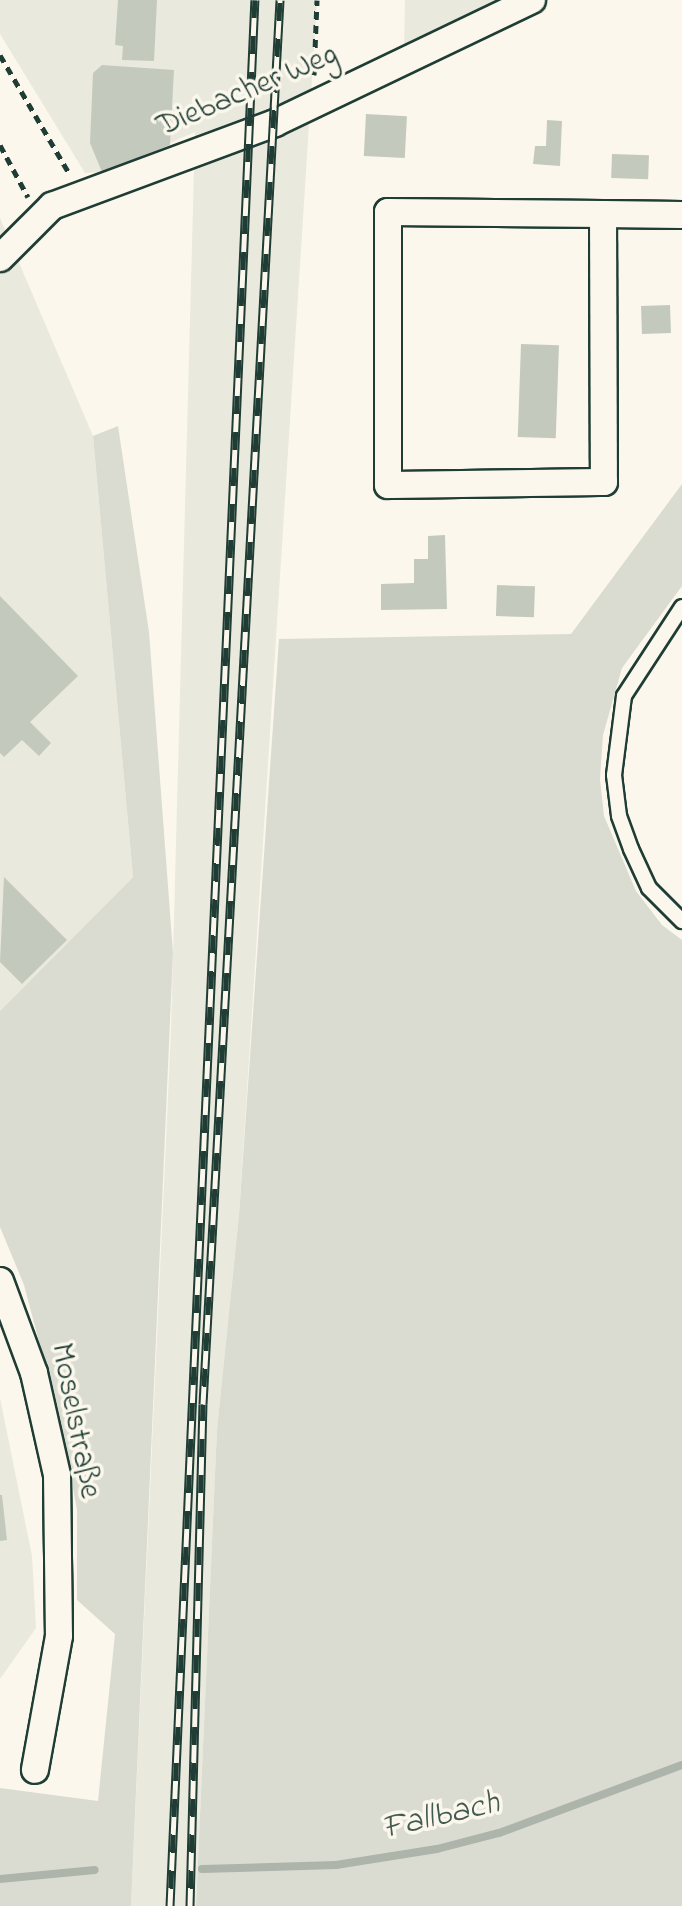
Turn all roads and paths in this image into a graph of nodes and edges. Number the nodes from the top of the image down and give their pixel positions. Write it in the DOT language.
graph roads {
  1 [pos="317,0"];
  2 [pos="532,0"];
  3 [pos="0,55"];
  4 [pos="312,104"];
  5 [pos="0,145"];
  6 [pos="80,196"];
  7 [pos="603,214"];
  8 [pos="38,215"];
  9 [pos="682,215"];
  10 [pos="0,258"];
  11 [pos="682,607"];
  12 [pos="682,921"];
  13 [pos="0,1281"];
  14 [pos="35,1770"];
  1 -- 4 [label="path"];
  2 -- 4 [label="street, Diebacher Weg"];
  3 -- 6 [label="path"];
  4 -- 6 [label="street, Diebacher Weg"];
  5 -- 8 [label="path"];
  6 -- 8 [label="street, Diebacher Weg"];
  7 -- 7 [label="street"];
  7 -- 9 [label="street"];
  8 -- 10 [label="street, Diebacher Weg"];
  11 -- 12 [label="lane"];
  13 -- 14 [label="street, Moselstraße"];
}
